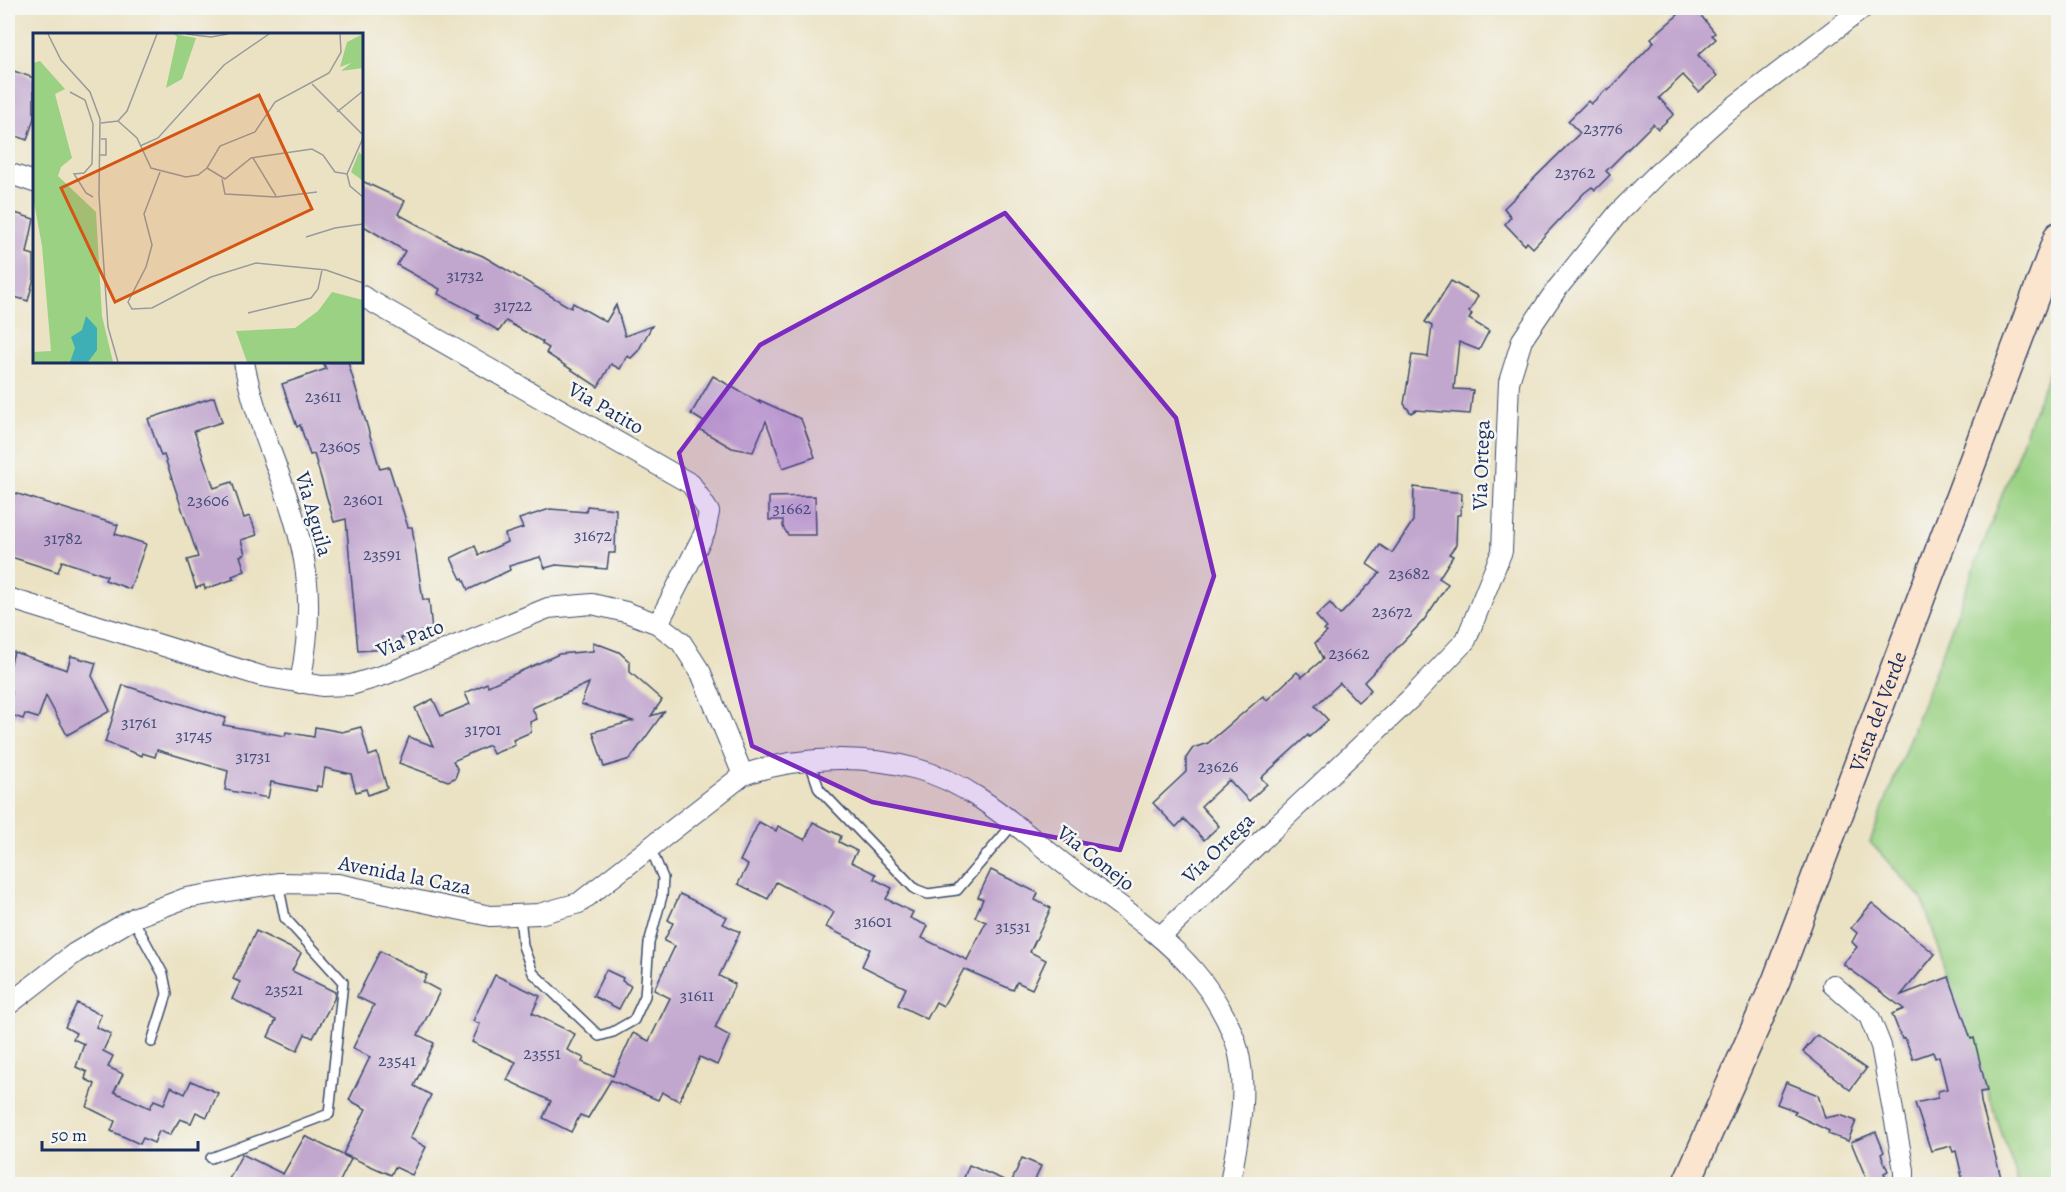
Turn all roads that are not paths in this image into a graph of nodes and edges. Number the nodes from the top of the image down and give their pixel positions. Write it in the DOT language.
graph roads {
  1 [pos="1863,8"];
  2 [pos="8,173"];
  3 [pos="33,182"];
  4 [pos="2058,236"];
  5 [pos="363,297"];
  6 [pos="244,363"];
  7 [pos="8,598"];
  8 [pos="658,624"];
  9 [pos="300,683"];
  10 [pos="810,762"];
  11 [pos="743,775"];
  12 [pos="1014,823"];
  13 [pos="650,847"];
  14 [pos="278,883"];
  15 [pos="520,915"];
  16 [pos="133,919"];
  17 [pos="1160,937"];
  18 [pos="1833,985"];
  19 [pos="8,1005"];
  20 [pos="152,1042"];
  21 [pos="211,1158"];
  22 [pos="1230,1185"];
  23 [pos="1686,1185"];
  24 [pos="1904,1185"];
  1 -- 17 [label="street, Via Ortega"];
  2 -- 3 [label="street"];
  4 -- 23 [label="street, Vista del Verde"];
  5 -- 8 [label="street, Via Patito"];
  6 -- 9 [label="street, Via Aguila"];
  7 -- 9 [label="street, Via Pato"];
  8 -- 9 [label="street, Via Pato"];
  8 -- 11 [label="street, Via Pato"];
  10 -- 11 [label="street, Via Conejo"];
  10 -- 12 [label="street, Via Conejo"];
  10 -- 12 [label="lane"];
  11 -- 13 [label="street, Avenida la Caza"];
  12 -- 17 [label="street, Via Conejo"];
  13 -- 15 [label="street, Avenida la Caza"];
  13 -- 15 [label="lane"];
  14 -- 15 [label="street, Avenida la Caza"];
  14 -- 16 [label="street, Avenida la Caza"];
  14 -- 21 [label="lane"];
  16 -- 19 [label="street, Avenida la Caza"];
  16 -- 20 [label="lane"];
  17 -- 22 [label="street, Via Conejo"];
  18 -- 24 [label="street"];
}
